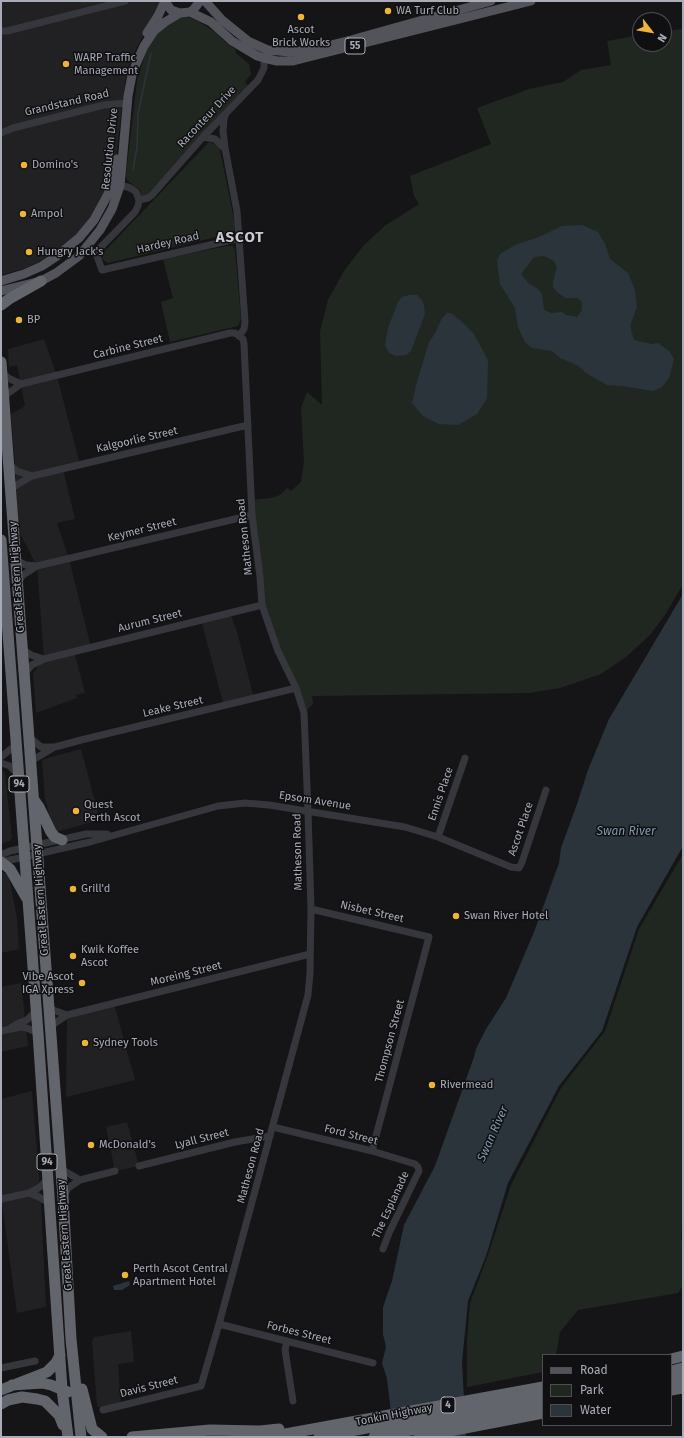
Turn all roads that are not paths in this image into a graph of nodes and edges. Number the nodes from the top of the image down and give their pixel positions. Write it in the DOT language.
graph roads {
  1 [pos="125,1"];
  2 [pos="165,1"];
  3 [pos="200,1"];
  4 [pos="205,1"];
  5 [pos="491,1"];
  6 [pos="531,1"];
  7 [pos="190,12"];
  8 [pos="180,13"];
  9 [pos="3,32"];
  10 [pos="248,41"];
  11 [pos="264,58"];
  12 [pos="125,103"];
  13 [pos="226,113"];
  14 [pos="1,128"];
  15 [pos="13,128"];
  16 [pos="1,133"];
  17 [pos="203,136"];
  18 [pos="225,148"];
  19 [pos="116,185"];
  20 [pos="139,200"];
  21 [pos="240,238"];
  22 [pos="1,281"];
  23 [pos="40,281"];
  24 [pos="1,290"];
  25 [pos="1,305"];
  26 [pos="239,336"];
  27 [pos="1,367"];
  28 [pos="21,384"];
  29 [pos="3,397"];
  30 [pos="248,425"];
  31 [pos="8,463"];
  32 [pos="32,476"];
  33 [pos="10,489"];
  34 [pos="252,515"];
  35 [pos="1,540"];
  36 [pos="16,560"];
  37 [pos="2,565"];
  38 [pos="37,566"];
  39 [pos="17,584"];
  40 [pos="3,589"];
  41 [pos="262,605"];
  42 [pos="22,648"];
  43 [pos="44,659"];
  44 [pos="24,674"];
  45 [pos="296,688"];
  46 [pos="29,738"];
  47 [pos="16,745"];
  48 [pos="55,747"];
  49 [pos="1,757"];
  50 [pos="465,758"];
  51 [pos="31,761"];
  52 [pos="1,763"];
  53 [pos="19,776"];
  54 [pos="546,790"];
  55 [pos="34,800"];
  56 [pos="308,810"];
  57 [pos="111,835"];
  58 [pos="438,837"];
  59 [pos="62,840"];
  60 [pos="37,850"];
  61 [pos="24,853"];
  62 [pos="1,855"];
  63 [pos="1,862"];
  64 [pos="511,867"];
  65 [pos="28,901"];
  66 [pos="311,909"];
  67 [pos="429,937"];
  68 [pos="310,954"];
  69 [pos="49,1006"];
  70 [pos="36,1011"];
  71 [pos="67,1015"];
  72 [pos="10,1028"];
  73 [pos="50,1028"];
  74 [pos="1,1031"];
  75 [pos="38,1033"];
  76 [pos="53,1076"];
  77 [pos="273,1127"];
  78 [pos="270,1136"];
  79 [pos="372,1151"];
  80 [pos="46,1158"];
  81 [pos="140,1166"];
  82 [pos="61,1169"];
  83 [pos="419,1170"];
  84 [pos="115,1171"];
  85 [pos="48,1179"];
  86 [pos="80,1180"];
  87 [pos="28,1193"];
  88 [pos="63,1197"];
  89 [pos="1,1199"];
  90 [pos="49,1203"];
  91 [pos="64,1228"];
  92 [pos="383,1249"];
  93 [pos="56,1302"];
  94 [pos="219,1324"];
  95 [pos="71,1339"];
  96 [pos="287,1341"];
  97 [pos="60,1355"];
  98 [pos="683,1356"];
  99 [pos="672,1359"];
  100 [pos="35,1361"];
  101 [pos="373,1363"];
  102 [pos="1,1368"];
  103 [pos="683,1368"];
  104 [pos="672,1371"];
  105 [pos="683,1379"];
  106 [pos="672,1381"];
  107 [pos="12,1385"];
  108 [pos="201,1386"];
  109 [pos="542,1387"];
  110 [pos="683,1388"];
  111 [pos="1,1390"];
  112 [pos="62,1390"];
  113 [pos="672,1390"];
  114 [pos="542,1395"];
  115 [pos="293,1401"];
  116 [pos="77,1403"];
  117 [pos="1,1404"];
  118 [pos="542,1404"];
  119 [pos="103,1410"];
  120 [pos="542,1413"];
  121 [pos="350,1426"];
  122 [pos="68,1436"];
  123 [pos="81,1437"];
  124 [pos="102,1437"];
  125 [pos="132,1437"];
  126 [pos="269,1437"];
  127 [pos="319,1437"];
  128 [pos="374,1437"];
  129 [pos="419,1437"];
  1 -- 9 [label="street"];
  2 -- 8 [label="main road"];
  2 -- 12 [label="main road, Resolution Drive"];
  3 -- 7 [label="main road"];
  4 -- 10 [label="main road, 55"];
  5 -- 10 [label="main road, 55"];
  6 -- 11 [label="main road, 55"];
  7 -- 8 [label="main road"];
  7 -- 11 [label="main road, 55"];
  8 -- 12 [label="main road, Resolution Drive"];
  10 -- 11 [label="street"];
  11 -- 13 [label="street, Raconteur Drive"];
  12 -- 15 [label="street, Grandstand Road"];
  12 -- 19 [label="main road, Resolution Drive"];
  13 -- 17 [label="street, Raconteur Drive"];
  13 -- 18 [label="street"];
  14 -- 15 [label="street, Grandstand Road"];
  15 -- 16 [label="street, Grandstand Road"];
  17 -- 18 [label="street"];
  17 -- 20 [label="street, Raconteur Drive"];
  18 -- 21 [label="street"];
  19 -- 20 [label="street"];
  19 -- 22 [label="main road, Resolution Drive"];
  19 -- 23 [label="main road, Resolution Drive"];
  20 -- 21 [label="street, Hardey Road"];
  21 -- 26 [label="street"];
  23 -- 24 [label="main road, Resolution Drive"];
  23 -- 25 [label="highway"];
  26 -- 28 [label="street, Carbine Street"];
  26 -- 30 [label="street, Matheson Road"];
  27 -- 28 [label="street"];
  27 -- 29 [label="highway, Great Eastern Highway / 94"];
  28 -- 29 [label="street, Carbine Street"];
  29 -- 31 [label="highway, Great Eastern Highway / 94"];
  30 -- 32 [label="street, Kalgoorlie Street"];
  30 -- 34 [label="street, Matheson Road"];
  31 -- 32 [label="street"];
  31 -- 33 [label="highway, Great Eastern Highway / 94"];
  32 -- 33 [label="street, Kalgoorlie Street"];
  33 -- 36 [label="highway, Great Eastern Highway / 94"];
  34 -- 38 [label="street, Keymer Street"];
  34 -- 41 [label="street, Matheson Road"];
  35 -- 37 [label="highway, Great Eastern Highway / 94"];
  36 -- 38 [label="street, Keymer Street"];
  36 -- 39 [label="highway, Great Eastern Highway / 94"];
  37 -- 40 [label="highway, Great Eastern Highway / 94"];
  38 -- 39 [label="street, Keymer Street"];
  39 -- 42 [label="highway, Great Eastern Highway / 94"];
  40 -- 47 [label="highway, Great Eastern Highway / 94"];
  41 -- 43 [label="street, Aurum Street"];
  41 -- 45 [label="street, Matheson Road"];
  42 -- 43 [label="street"];
  42 -- 44 [label="highway, Great Eastern Highway / 94"];
  43 -- 44 [label="street, Aurum Street"];
  44 -- 46 [label="highway, Great Eastern Highway / 94"];
  45 -- 48 [label="street, Leake Street"];
  45 -- 56 [label="street, Matheson Road"];
  46 -- 48 [label="street, Leake Street"];
  46 -- 51 [label="highway, Great Eastern Highway / 94"];
  47 -- 49 [label="street"];
  47 -- 53 [label="highway, Great Eastern Highway / 94"];
  48 -- 51 [label="street, Leake Street"];
  50 -- 58 [label="street, Ennis Place"];
  51 -- 55 [label="highway, Great Eastern Highway / 94"];
  52 -- 53 [label="street"];
  53 -- 61 [label="highway, Great Eastern Highway / 94"];
  54 -- 64 [label="street, Ascot Place"];
  55 -- 59 [label="highway"];
  55 -- 60 [label="highway, Great Eastern Highway / 94"];
  56 -- 57 [label="street, Epsom Avenue"];
  56 -- 58 [label="street, Epsom Avenue"];
  56 -- 66 [label="street, Matheson Road"];
  57 -- 59 [label="street, Epsom Avenue"];
  57 -- 60 [label="street, Epsom Avenue"];
  58 -- 64 [label="street, Epsom Avenue"];
  59 -- 60 [label="street, Epsom Avenue"];
  60 -- 61 [label="street, Epsom Avenue"];
  60 -- 69 [label="highway, Great Eastern Highway / 94"];
  61 -- 62 [label="street, Epsom Avenue"];
  61 -- 63 [label="street, Epsom Avenue"];
  61 -- 65 [label="highway, Great Eastern Highway / 94"];
  63 -- 65 [label="highway"];
  65 -- 70 [label="highway, Great Eastern Highway / 94"];
  66 -- 67 [label="street, Nisbet Street"];
  66 -- 68 [label="street, Matheson Road"];
  67 -- 79 [label="street, Thompson Street"];
  68 -- 71 [label="street, Moreing Street"];
  68 -- 77 [label="street, Matheson Road"];
  69 -- 71 [label="street"];
  69 -- 73 [label="highway, Great Eastern Highway / 94"];
  70 -- 72 [label="street"];
  70 -- 75 [label="highway, Great Eastern Highway / 94"];
  71 -- 73 [label="street, Moreing Street"];
  72 -- 74 [label="street"];
  72 -- 75 [label="street"];
  73 -- 76 [label="highway, Great Eastern Highway / 94"];
  75 -- 80 [label="highway, Great Eastern Highway / 94"];
  76 -- 80 [label="highway, 94"];
  76 -- 82 [label="highway, Great Eastern Highway / 94"];
  77 -- 78 [label="street, Matheson Road"];
  77 -- 79 [label="street, Ford Street"];
  78 -- 81 [label="street, Lyall Street"];
  78 -- 94 [label="street, Matheson Road"];
  79 -- 83 [label="street, Ford Street"];
  80 -- 85 [label="highway, Great Eastern Highway / 94"];
  82 -- 86 [label="street"];
  82 -- 88 [label="highway, Great Eastern Highway / 94"];
  83 -- 92 [label="street, The Esplanade"];
  84 -- 86 [label="street"];
  85 -- 87 [label="street"];
  85 -- 90 [label="highway, Great Eastern Highway / 94"];
  86 -- 88 [label="street"];
  87 -- 89 [label="street"];
  87 -- 90 [label="street"];
  88 -- 91 [label="highway, Great Eastern Highway / 94"];
  90 -- 93 [label="highway, Great Eastern Highway / 94"];
  91 -- 93 [label="highway, 94"];
  91 -- 95 [label="highway, Great Eastern Highway / 94"];
  93 -- 97 [label="highway, Great Eastern Highway / 94"];
  94 -- 96 [label="street, Forbes Street"];
  94 -- 108 [label="street, Matheson Road"];
  95 -- 116 [label="highway, Great Eastern Highway / 94"];
  95 -- 124 [label="highway"];
  96 -- 101 [label="street, Forbes Street"];
  96 -- 115 [label="street"];
  97 -- 107 [label="highway"];
  97 -- 112 [label="highway, Great Eastern Highway / 94"];
  98 -- 99 [label="highway"];
  100 -- 102 [label="street"];
  103 -- 104 [label="highway"];
  105 -- 106 [label="highway"];
  107 -- 111 [label="highway"];
  107 -- 112 [label="highway"];
  108 -- 119 [label="street, Davis Street"];
  109 -- 121 [label="highway, Tonkin Highway / 4"];
  110 -- 113 [label="highway"];
  112 -- 116 [label="highway"];
  112 -- 122 [label="highway, Great Eastern Highway / 94"];
  114 -- 121 [label="highway, Tonkin Highway"];
  116 -- 123 [label="highway, Great Eastern Highway / 94"];
  117 -- 122 [label="highway"];
  118 -- 128 [label="highway, Tonkin Highway / 4"];
  120 -- 129 [label="highway"];
  121 -- 125 [label="highway"];
  121 -- 126 [label="highway, Tonkin Highway / 4"];
  121 -- 127 [label="highway, Tonkin Highway"];
}
